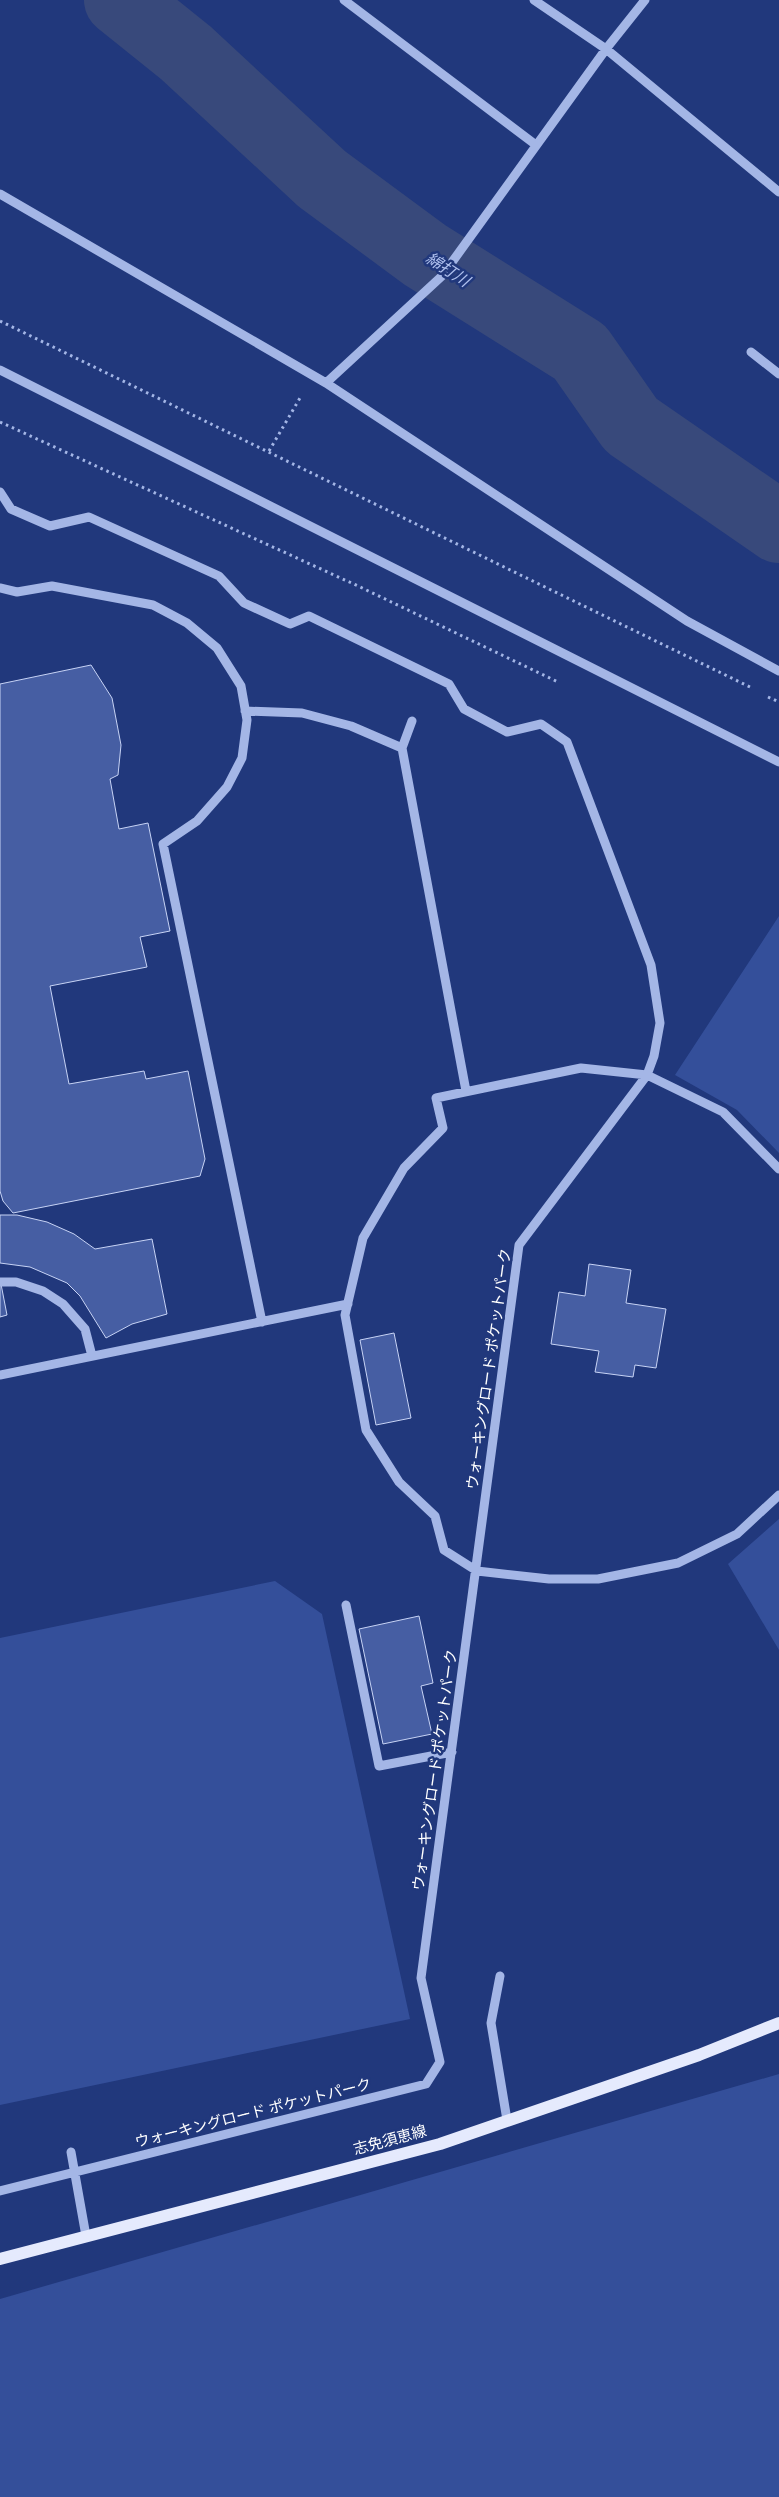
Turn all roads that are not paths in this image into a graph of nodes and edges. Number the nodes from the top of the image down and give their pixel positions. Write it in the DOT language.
graph roads {
  1 [pos="344,0"];
  2 [pos="534,0"];
  3 [pos="644,0"];
  4 [pos="606,49"];
  5 [pos="536,145"];
  6 [pos="779,192"];
  7 [pos="0,194"];
  8 [pos="751,352"];
  9 [pos="0,370"];
  10 [pos="779,374"];
  11 [pos="326,383"];
  12 [pos="0,492"];
  13 [pos="0,588"];
  14 [pos="779,671"];
  15 [pos="245,710"];
  16 [pos="412,721"];
  17 [pos="402,748"];
  18 [pos="779,762"];
  19 [pos="646,1075"];
  20 [pos="466,1091"];
  21 [pos="779,1169"];
  22 [pos="0,1282"];
  23 [pos="348,1304"];
  24 [pos="262,1322"];
  25 [pos="92,1356"];
  26 [pos="0,1375"];
  27 [pos="779,1495"];
  28 [pos="477,1571"];
  29 [pos="346,1606"];
  30 [pos="452,1752"];
  31 [pos="500,1976"];
  32 [pos="779,2023"];
  33 [pos="507,2120"];
  34 [pos="71,2152"];
  35 [pos="0,2191"];
  36 [pos="86,2236"];
  37 [pos="0,2259"];
  1 -- 5 [label="street"];
  2 -- 4 [label="street"];
  3 -- 4 [label="street"];
  4 -- 5 [label="street"];
  4 -- 6 [label="street"];
  5 -- 11 [label="street"];
  7 -- 11 [label="street"];
  8 -- 10 [label="street"];
  9 -- 18 [label="street"];
  11 -- 14 [label="street"];
  12 -- 19 [label="street, ウォーキングロード ポケットパーク"];
  13 -- 15 [label="street"];
  15 -- 17 [label="street"];
  15 -- 24 [label="street"];
  16 -- 17 [label="street"];
  17 -- 20 [label="street"];
  19 -- 20 [label="street"];
  19 -- 21 [label="street"];
  19 -- 28 [label="street, ウォーキングロード ポケットパーク"];
  20 -- 23 [label="street"];
  22 -- 25 [label="street"];
  23 -- 24 [label="street"];
  23 -- 28 [label="street"];
  24 -- 25 [label="street"];
  25 -- 26 [label="street"];
  27 -- 28 [label="street"];
  28 -- 30 [label="street, ウォーキングロード ポケットパーク"];
  29 -- 30 [label="street"];
  30 -- 35 [label="street, ウォーキングロード ポケットパーク"];
  31 -- 33 [label="street"];
  32 -- 33 [label="main road, 志免須恵線"];
  33 -- 36 [label="main road, 志免須恵線"];
  34 -- 36 [label="street"];
  36 -- 37 [label="main road, 志免須恵線"];
}
